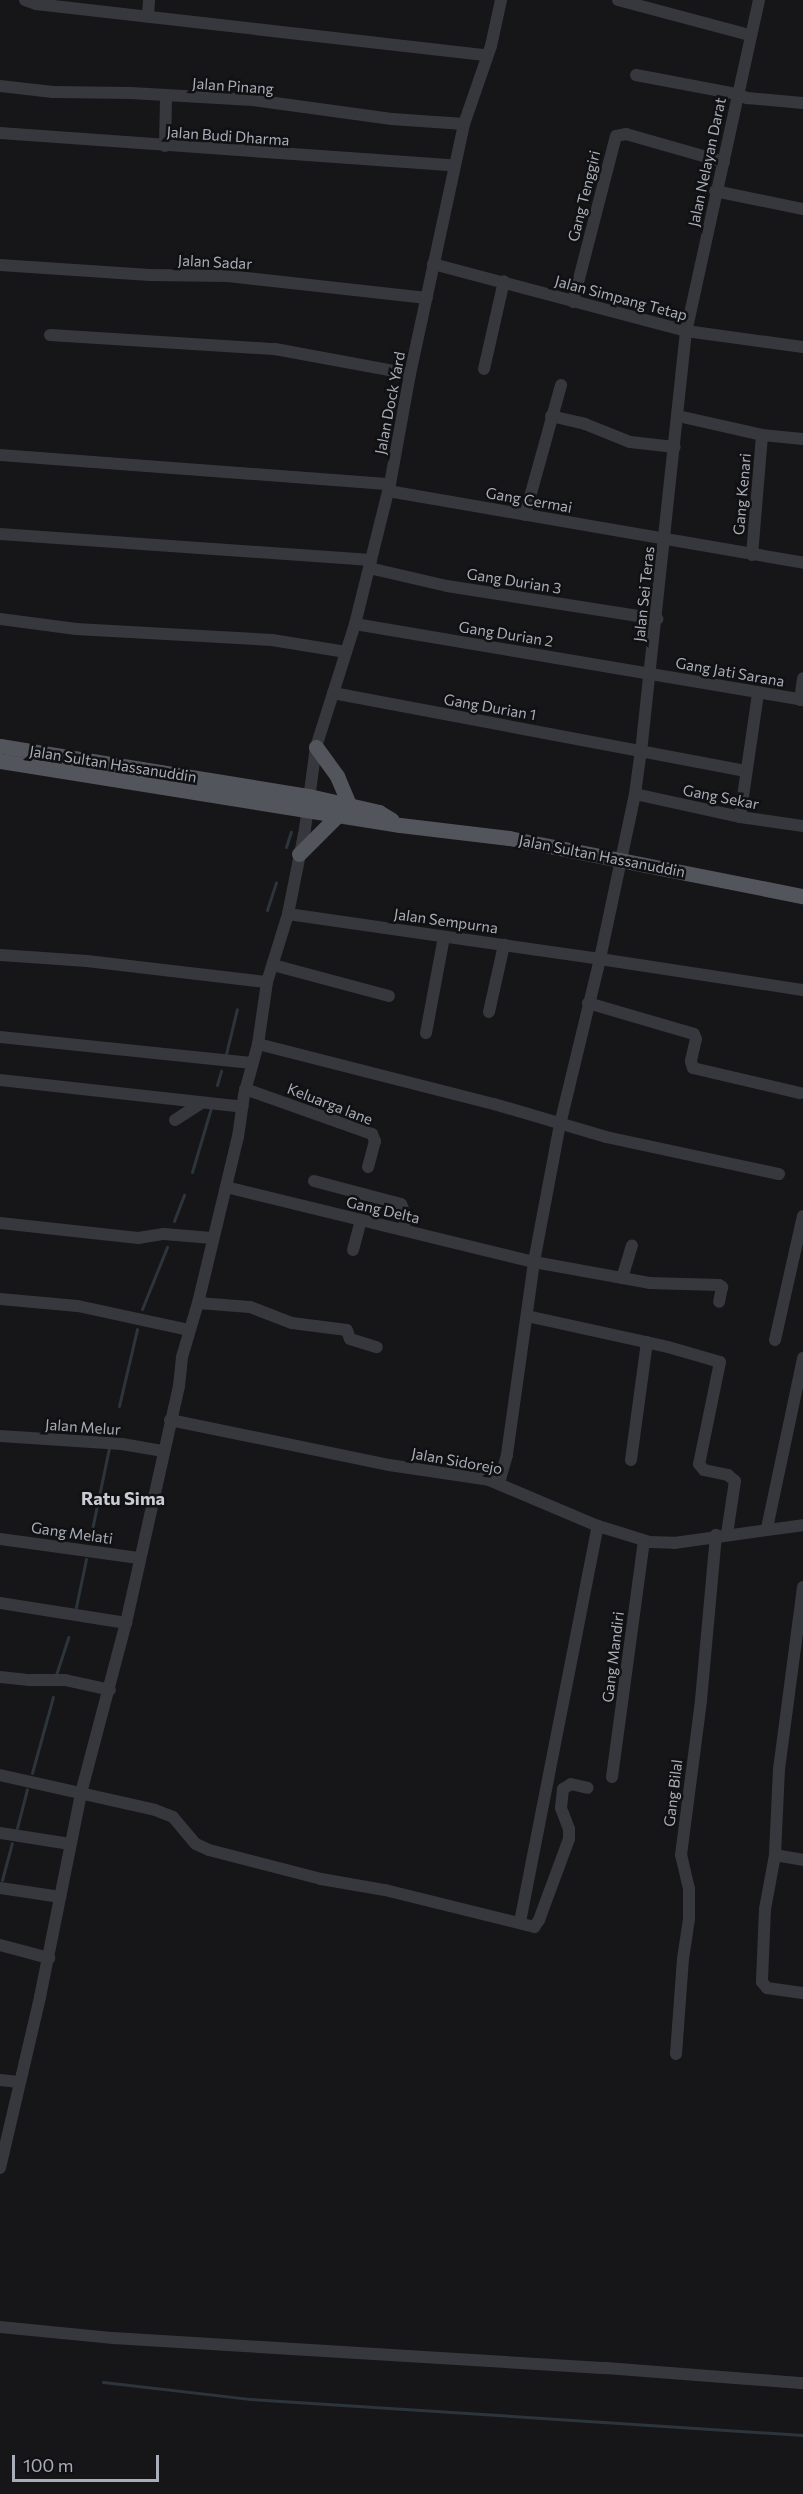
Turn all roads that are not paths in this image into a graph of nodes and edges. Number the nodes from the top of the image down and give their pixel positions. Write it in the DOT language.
graph roads {
  1 [pos="26,0"];
  2 [pos="149,0"];
  3 [pos="501,0"];
  4 [pos="618,0"];
  5 [pos="759,0"];
  6 [pos="148,15"];
  7 [pos="750,35"];
  8 [pos="487,55"];
  9 [pos="636,75"];
  10 [pos="0,86"];
  11 [pos="737,94"];
  12 [pos="166,97"];
  13 [pos="803,103"];
  14 [pos="464,124"];
  15 [pos="0,133"];
  16 [pos="165,146"];
  17 [pos="724,162"];
  18 [pos="455,166"];
  19 [pos="715,191"];
  20 [pos="803,209"];
  21 [pos="433,264"];
  22 [pos="0,265"];
  23 [pos="504,281"];
  24 [pos="427,298"];
  25 [pos="573,302"];
  26 [pos="686,331"];
  27 [pos="50,335"];
  28 [pos="803,346"];
  29 [pos="484,369"];
  30 [pos="404,374"];
  31 [pos="561,385"];
  32 [pos="550,416"];
  33 [pos="678,416"];
  34 [pos="762,435"];
  35 [pos="803,439"];
  36 [pos="675,447"];
  37 [pos="0,455"];
  38 [pos="385,486"];
  39 [pos="525,514"];
  40 [pos="0,534"];
  41 [pos="665,538"];
  42 [pos="752,555"];
  43 [pos="803,563"];
  44 [pos="370,564"];
  45 [pos="0,619"];
  46 [pos="657,619"];
  47 [pos="355,624"];
  48 [pos="346,652"];
  49 [pos="651,674"];
  50 [pos="803,678"];
  51 [pos="333,693"];
  52 [pos="758,693"];
  53 [pos="802,700"];
  54 [pos="0,746"];
  55 [pos="315,747"];
  56 [pos="641,750"];
  57 [pos="0,761"];
  58 [pos="746,771"];
  59 [pos="635,794"];
  60 [pos="308,804"];
  61 [pos="344,809"];
  62 [pos="740,817"];
  63 [pos="803,826"];
  64 [pos="299,854"];
  65 [pos="621,859"];
  66 [pos="803,896"];
  67 [pos="288,914"];
  68 [pos="444,937"];
  69 [pos="504,945"];
  70 [pos="0,955"];
  71 [pos="600,959"];
  72 [pos="273,965"];
  73 [pos="267,982"];
  74 [pos="803,990"];
  75 [pos="389,996"];
  76 [pos="588,1003"];
  77 [pos="489,1012"];
  78 [pos="426,1034"];
  79 [pos="0,1037"];
  80 [pos="258,1044"];
  81 [pos="252,1062"];
  82 [pos="0,1080"];
  83 [pos="245,1089"];
  84 [pos="800,1093"];
  85 [pos="201,1102"];
  86 [pos="243,1107"];
  87 [pos="175,1120"];
  88 [pos="560,1124"];
  89 [pos="368,1167"];
  90 [pos="779,1174"];
  91 [pos="314,1182"];
  92 [pos="225,1187"];
  93 [pos="803,1216"];
  94 [pos="361,1220"];
  95 [pos="0,1223"];
  96 [pos="404,1230"];
  97 [pos="212,1238"];
  98 [pos="632,1245"];
  99 [pos="353,1250"];
  100 [pos="534,1262"];
  101 [pos="622,1278"];
  102 [pos="0,1299"];
  103 [pos="719,1302"];
  104 [pos="198,1303"];
  105 [pos="527,1316"];
  106 [pos="189,1329"];
  107 [pos="775,1340"];
  108 [pos="647,1342"];
  109 [pos="377,1347"];
  110 [pos="803,1358"];
  111 [pos="170,1420"];
  112 [pos="0,1436"];
  113 [pos="163,1451"];
  114 [pos="631,1460"];
  115 [pos="499,1483"];
  116 [pos="803,1525"];
  117 [pos="598,1527"];
  118 [pos="767,1528"];
  119 [pos="722,1534"];
  120 [pos="0,1539"];
  121 [pos="644,1541"];
  122 [pos="140,1558"];
  123 [pos="803,1587"];
  124 [pos="0,1603"];
  125 [pos="126,1623"];
  126 [pos="0,1677"];
  127 [pos="110,1690"];
  128 [pos="0,1775"];
  129 [pos="612,1777"];
  130 [pos="588,1788"];
  131 [pos="81,1793"];
  132 [pos="0,1833"];
  133 [pos="70,1844"];
  134 [pos="774,1855"];
  135 [pos="803,1860"];
  136 [pos="0,1888"];
  137 [pos="60,1897"];
  138 [pos="520,1922"];
  139 [pos="0,1945"];
  140 [pos="49,1958"];
  141 [pos="803,1993"];
  142 [pos="676,2054"];
  143 [pos="0,2080"];
  144 [pos="19,2082"];
  145 [pos="0,2168"];
  146 [pos="0,2327"];
  147 [pos="803,2384"];
  1 -- 6 [label="street"];
  2 -- 6 [label="street"];
  3 -- 8 [label="street, Jalan Dock Yard"];
  4 -- 7 [label="street"];
  5 -- 7 [label="street, Jalan Nelayan Darat"];
  6 -- 8 [label="street"];
  7 -- 11 [label="street, Jalan Nelayan Darat"];
  8 -- 14 [label="street, Jalan Dock Yard"];
  9 -- 11 [label="street"];
  10 -- 12 [label="street, Jalan Pinang"];
  11 -- 13 [label="street"];
  11 -- 17 [label="street, Jalan Nelayan Darat"];
  12 -- 14 [label="street, Jalan Pinang"];
  12 -- 16 [label="street"];
  14 -- 18 [label="street, Jalan Dock Yard"];
  15 -- 16 [label="street, Jalan Budi Dharma"];
  16 -- 18 [label="street, Jalan Budi Dharma"];
  17 -- 19 [label="street, Jalan Nelayan Darat"];
  17 -- 25 [label="street, Gang Tenggiri"];
  18 -- 21 [label="street, Jalan Dock Yard"];
  19 -- 20 [label="street"];
  19 -- 26 [label="street, Jalan Nelayan Darat"];
  21 -- 23 [label="street, Jalan Simpang Tetap"];
  21 -- 24 [label="street, Jalan Dock Yard"];
  22 -- 24 [label="street, Jalan Sadar"];
  23 -- 25 [label="street, Jalan Simpang Tetap"];
  23 -- 29 [label="street"];
  24 -- 30 [label="street, Jalan Dock Yard"];
  25 -- 26 [label="street, Jalan Simpang Tetap"];
  26 -- 28 [label="street, Jalan Simpang Tetap"];
  26 -- 33 [label="street, Jalan Sei Teras"];
  27 -- 30 [label="street"];
  30 -- 38 [label="street, Jalan Dock Yard"];
  31 -- 32 [label="street"];
  32 -- 36 [label="street"];
  32 -- 39 [label="street"];
  33 -- 34 [label="street"];
  33 -- 36 [label="street, Jalan Sei Teras"];
  34 -- 35 [label="street"];
  34 -- 42 [label="street, Gang Kenari"];
  36 -- 41 [label="street, Jalan Sei Teras"];
  37 -- 38 [label="street, Gang Cermai"];
  38 -- 39 [label="street, Gang Cermai"];
  38 -- 44 [label="street, Jalan Dock Yard"];
  39 -- 41 [label="street, Gang Cermai"];
  40 -- 44 [label="street, Gang Durian 3"];
  41 -- 42 [label="street, Gang Cermai"];
  41 -- 46 [label="street, Jalan Sei Teras"];
  42 -- 43 [label="street, Gang Cermai"];
  44 -- 46 [label="street, Gang Durian 3"];
  44 -- 47 [label="street, Jalan Dock Yard"];
  45 -- 48 [label="street"];
  46 -- 49 [label="street, Jalan Sei Teras"];
  47 -- 48 [label="street, Jalan Dock Yard"];
  47 -- 49 [label="street, Gang Durian 2"];
  48 -- 51 [label="street, Jalan Dock Yard"];
  49 -- 52 [label="street, Gang Jati Sarana"];
  49 -- 56 [label="street, Jalan Sei Teras"];
  50 -- 53 [label="street"];
  51 -- 55 [label="street, Jalan Dock Yard"];
  51 -- 56 [label="street, Gang Durian 1"];
  52 -- 53 [label="street, Gang Jati Sarana"];
  52 -- 58 [label="street"];
  54 -- 60 [label="main road, Jalan Sultan Hassanuddin"];
  55 -- 60 [label="street, Jalan Dock Yard"];
  55 -- 61 [label="main road"];
  56 -- 58 [label="street, Gang Durian 1"];
  56 -- 59 [label="street, Jalan Sei Teras"];
  57 -- 60 [label="main road, Jalan Sultan Hassanuddin"];
  58 -- 62 [label="street"];
  59 -- 62 [label="street, Gang Sekar"];
  59 -- 65 [label="street, Jalan Sei Teras"];
  60 -- 61 [label="main road, Jalan Sultan Hassanuddin"];
  60 -- 64 [label="street, Jalan Dock Yard"];
  61 -- 64 [label="main road"];
  61 -- 65 [label="main road, Jalan Sultan Hassanuddin"];
  62 -- 63 [label="street, Gang Sekar"];
  64 -- 67 [label="street, Jalan Dock Yard"];
  65 -- 66 [label="main road, Jalan Sultan Hassanuddin"];
  65 -- 71 [label="street, Jalan Sei Teras"];
  67 -- 68 [label="street, Jalan Sempurna"];
  67 -- 72 [label="street, Jalan Dock Yard"];
  68 -- 69 [label="street, Jalan Sempurna"];
  68 -- 78 [label="street"];
  69 -- 71 [label="street, Jalan Sempurna"];
  69 -- 77 [label="street"];
  70 -- 73 [label="street"];
  71 -- 74 [label="street, Jalan Sempurna"];
  71 -- 76 [label="street, Jalan Sei Teras"];
  72 -- 73 [label="street, Jalan Dock Yard"];
  72 -- 75 [label="street"];
  73 -- 80 [label="street, Jalan Dock Yard"];
  76 -- 84 [label="street"];
  76 -- 88 [label="street, Jalan Sei Teras"];
  79 -- 81 [label="street"];
  80 -- 81 [label="street, Jalan Dock Yard"];
  80 -- 88 [label="street"];
  81 -- 83 [label="street, Jalan Dock Yard"];
  82 -- 85 [label="street"];
  83 -- 86 [label="street, Jalan Dock Yard"];
  83 -- 89 [label="street, Keluarga lane"];
  85 -- 86 [label="street"];
  85 -- 87 [label="street"];
  86 -- 92 [label="street, Jalan Dock Yard"];
  88 -- 90 [label="street"];
  88 -- 100 [label="street, Jalan Sei Teras"];
  91 -- 96 [label="street"];
  92 -- 94 [label="street, Gang Delta"];
  92 -- 97 [label="street, Jalan Dock Yard"];
  93 -- 107 [label="street"];
  94 -- 96 [label="street, Gang Delta"];
  94 -- 99 [label="street"];
  95 -- 97 [label="street"];
  96 -- 100 [label="street, Gang Delta"];
  97 -- 104 [label="street, Jalan Dock Yard"];
  98 -- 101 [label="street"];
  100 -- 101 [label="street, Gang Delta"];
  100 -- 105 [label="street, Jalan Sei Teras"];
  101 -- 103 [label="street, Gang Delta"];
  102 -- 106 [label="street"];
  104 -- 106 [label="street, Jalan Dock Yard"];
  104 -- 109 [label="street"];
  105 -- 108 [label="street"];
  105 -- 115 [label="street, Jalan Sei Teras"];
  106 -- 111 [label="street, Jalan Dock Yard"];
  108 -- 114 [label="street"];
  108 -- 119 [label="street, Gang Bilal"];
  110 -- 118 [label="street"];
  111 -- 113 [label="street, Jalan Dock Yard"];
  111 -- 115 [label="street, Jalan Sidorejo"];
  112 -- 113 [label="street, Jalan Melur"];
  113 -- 122 [label="street, Jalan Dock Yard"];
  115 -- 117 [label="street, Jalan Sidorejo"];
  116 -- 118 [label="street, Jalan Sidorejo"];
  117 -- 121 [label="street, Jalan Sidorejo"];
  117 -- 138 [label="street"];
  118 -- 119 [label="street, Jalan Sidorejo"];
  119 -- 121 [label="street, Jalan Sidorejo"];
  119 -- 142 [label="street, Gang Bilal"];
  120 -- 122 [label="street, Gang Melati"];
  121 -- 129 [label="street, Gang Mandiri"];
  122 -- 125 [label="street, Jalan Dock Yard"];
  123 -- 134 [label="street"];
  124 -- 125 [label="street"];
  125 -- 127 [label="street, Jalan Dock Yard"];
  126 -- 127 [label="street"];
  127 -- 131 [label="street, Jalan Dock Yard"];
  128 -- 131 [label="street"];
  130 -- 138 [label="street"];
  131 -- 133 [label="street, Jalan Dock Yard"];
  131 -- 138 [label="street"];
  132 -- 133 [label="street"];
  133 -- 137 [label="street, Jalan Dock Yard"];
  134 -- 135 [label="street"];
  134 -- 141 [label="street"];
  136 -- 137 [label="street"];
  137 -- 140 [label="street, Jalan Dock Yard"];
  139 -- 140 [label="street"];
  140 -- 144 [label="street, Jalan Dock Yard"];
  143 -- 144 [label="street"];
  144 -- 145 [label="street, Jalan Dock Yard"];
  146 -- 147 [label="street"];
}
